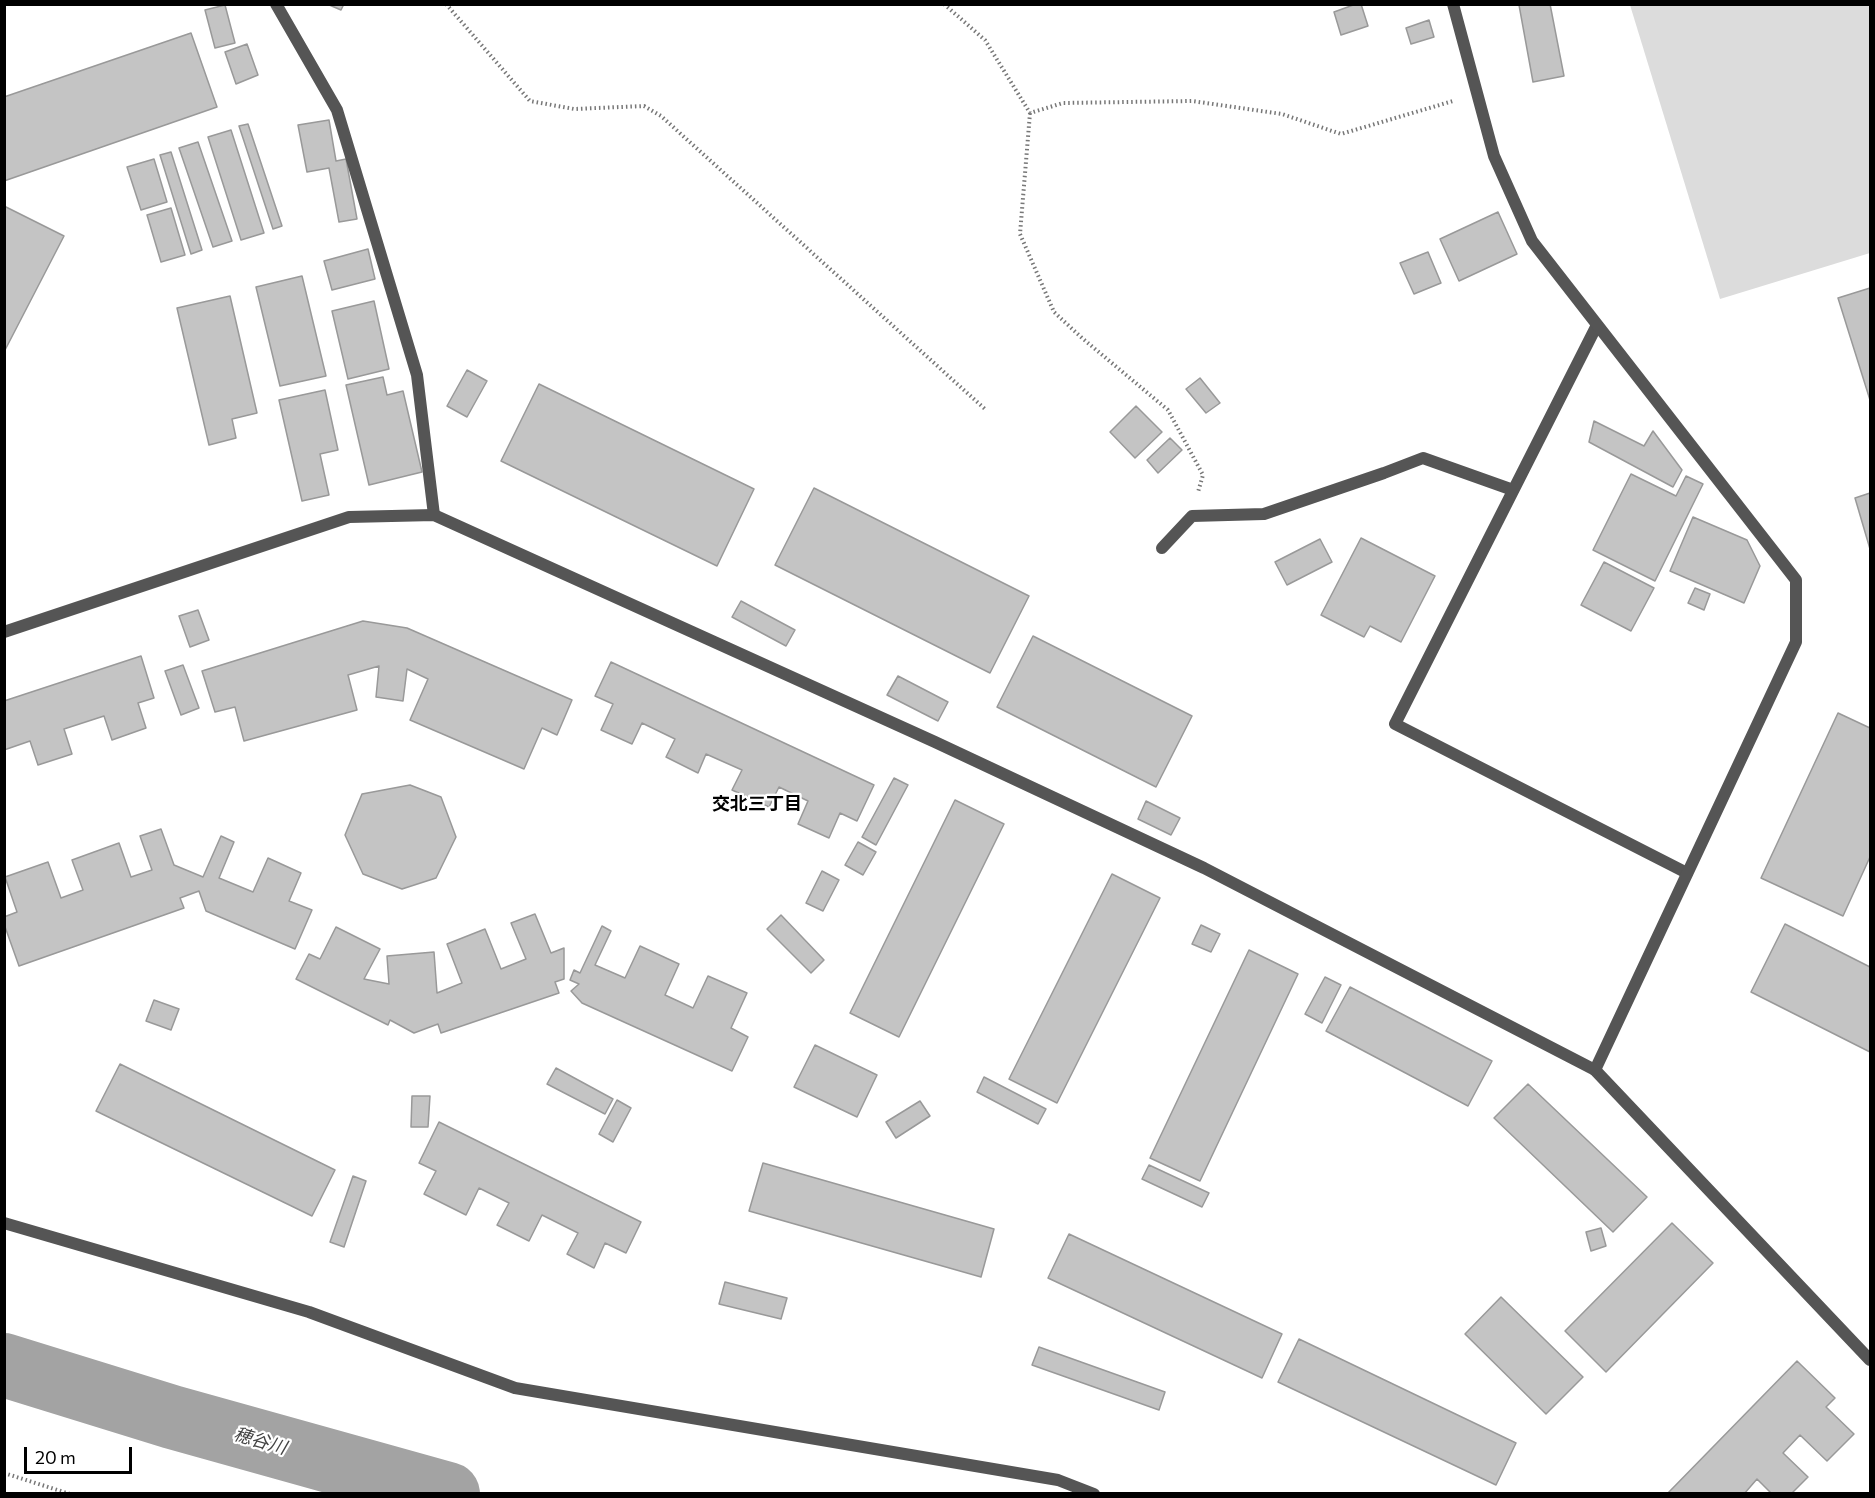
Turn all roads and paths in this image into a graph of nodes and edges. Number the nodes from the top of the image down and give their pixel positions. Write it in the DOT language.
graph roads {
  1 [pos="276,4"];
  2 [pos="446,4"];
  3 [pos="944,4"];
  4 [pos="1453,4"];
  5 [pos="1477,94"];
  6 [pos="1030,113"];
  7 [pos="1597,325"];
  8 [pos="986,410"];
  9 [pos="1513,490"];
  10 [pos="434,515"];
  11 [pos="1192,516"];
  12 [pos="1162,548"];
  13 [pos="4,632"];
  14 [pos="1687,873"];
  15 [pos="1595,1070"];
  16 [pos="4,1223"];
  17 [pos="1870,1360"];
  18 [pos="4,1473"];
  19 [pos="70,1494"];
  20 [pos="1094,1494"];
  1 -- 10 [label="street"];
  2 -- 8 [label="path"];
  3 -- 6 [label="path"];
  4 -- 5 [label="street"];
  5 -- 6 [label="path"];
  5 -- 7 [label="street"];
  6 -- 11 [label="path"];
  7 -- 9 [label="street"];
  7 -- 14 [label="street"];
  9 -- 11 [label="street"];
  9 -- 14 [label="street"];
  10 -- 13 [label="street"];
  10 -- 15 [label="street"];
  11 -- 12 [label="street"];
  14 -- 15 [label="street"];
  15 -- 17 [label="street"];
  16 -- 20 [label="street"];
  18 -- 19 [label="path"];
}
